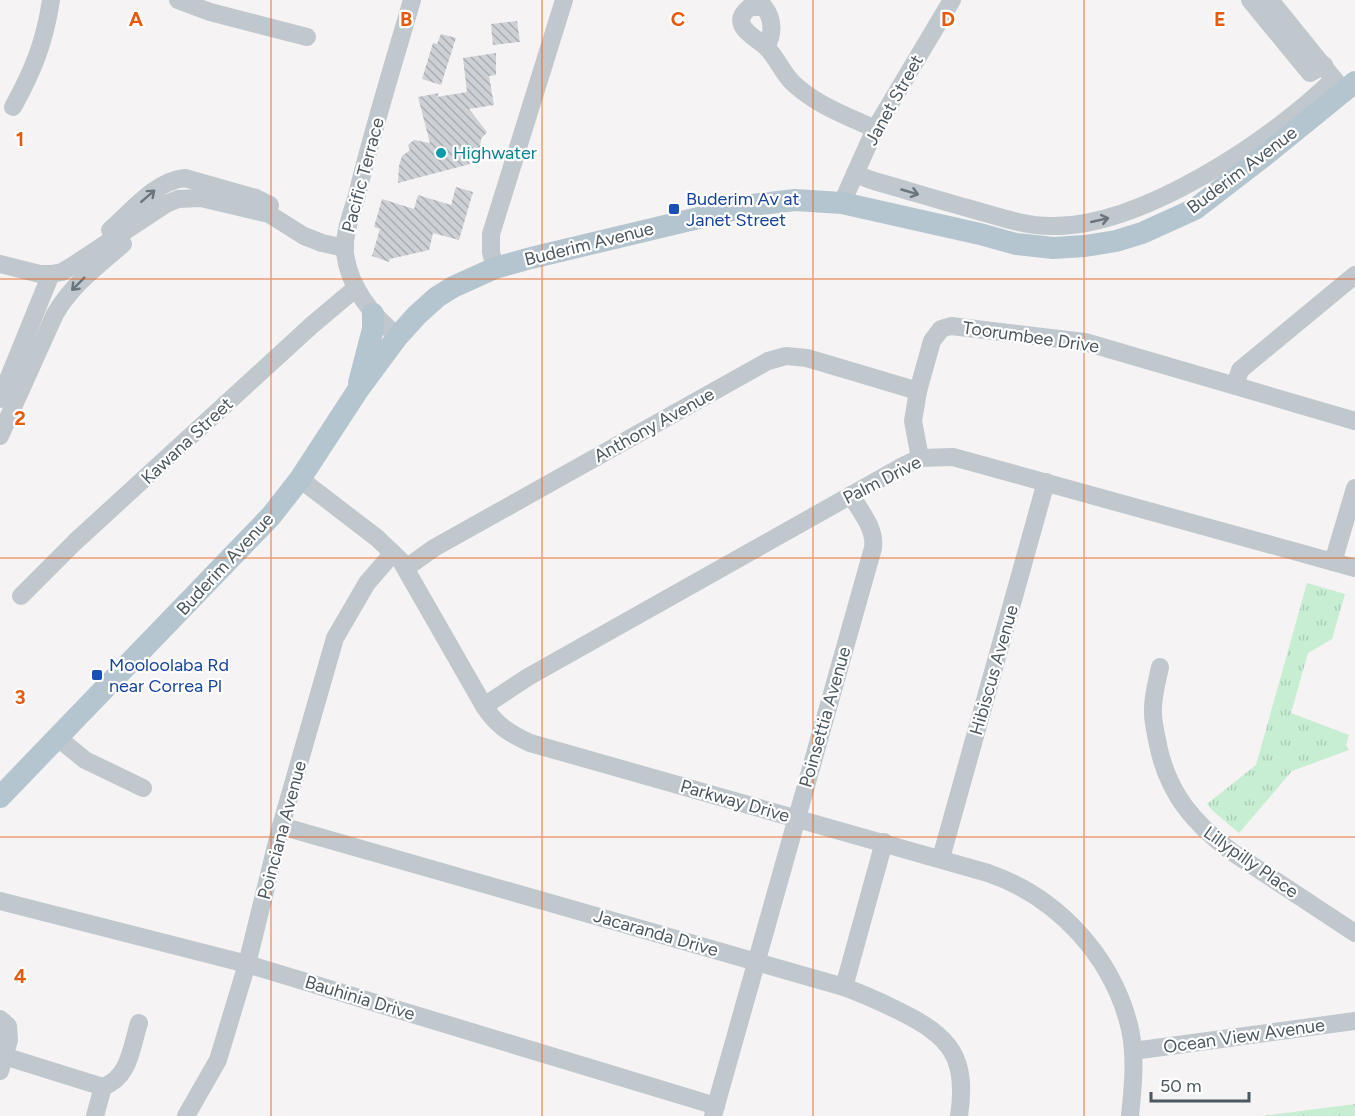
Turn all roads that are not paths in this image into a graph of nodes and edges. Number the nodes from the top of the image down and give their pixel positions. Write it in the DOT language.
graph roads {
  1 [pos="51,0"];
  2 [pos="178,0"];
  3 [pos="412,0"];
  4 [pos="564,0"];
  5 [pos="952,0"];
  6 [pos="1250,0"];
  7 [pos="1270,0"];
  8 [pos="307,37"];
  9 [pos="766,47"];
  10 [pos="1339,80"];
  11 [pos="13,107"];
  12 [pos="875,129"];
  13 [pos="855,174"];
  14 [pos="842,203"];
  15 [pos="150,214"];
  16 [pos="304,236"];
  17 [pos="345,248"];
  18 [pos="92,252"];
  19 [pos="0,264"];
  20 [pos="495,268"];
  21 [pos="51,274"];
  22 [pos="1355,275"];
  23 [pos="356,288"];
  24 [pos="373,314"];
  25 [pos="399,336"];
  26 [pos="1234,386"];
  27 [pos="358,390"];
  28 [pos="918,391"];
  29 [pos="0,399"];
  30 [pos="1355,421"];
  31 [pos="0,436"];
  32 [pos="920,458"];
  33 [pos="300,480"];
  34 [pos="1047,482"];
  35 [pos="1355,488"];
  36 [pos="851,495"];
  37 [pos="393,553"];
  38 [pos="1333,562"];
  39 [pos="406,568"];
  40 [pos="1355,568"];
  41 [pos="21,597"];
  42 [pos="1160,667"];
  43 [pos="484,706"];
  44 [pos="58,738"];
  45 [pos="143,788"];
  46 [pos="0,797"];
  47 [pos="797,818"];
  48 [pos="281,826"];
  49 [pos="884,842"];
  50 [pos="941,858"];
  51 [pos="0,901"];
  52 [pos="1355,933"];
  53 [pos="757,962"];
  54 [pos="248,964"];
  55 [pos="844,987"];
  56 [pos="0,1019"];
  57 [pos="1355,1021"];
  58 [pos="139,1023"];
  59 [pos="1133,1051"];
  60 [pos="2,1063"];
  61 [pos="103,1087"];
  62 [pos="715,1111"];
  63 [pos="95,1116"];
  64 [pos="186,1116"];
  65 [pos="959,1116"];
  66 [pos="1130,1116"];
  1 -- 11 [label="street"];
  2 -- 8 [label="street"];
  3 -- 17 [label="street, Pacific Terrace"];
  4 -- 20 [label="street"];
  5 -- 12 [label="street, Janet Street"];
  6 -- 10 [label="street"];
  7 -- 10 [label="street"];
  9 -- 12 [label="street"];
  13 -- 10 [label="street, Buderim Avenue, one-way"];
  10 -- 14 [label="main road, Buderim Avenue"];
  12 -- 13 [label="street, Janet Street"];
  13 -- 14 [label="street, Janet Street"];
  14 -- 20 [label="main road, Buderim Avenue"];
  15 -- 16 [label="street"];
  15 -- 18 [label="street"];
  15 -- 31 [label="street, one-way"];
  16 -- 17 [label="street"];
  18 -- 16 [label="street, one-way"];
  17 -- 23 [label="street, Pacific Terrace"];
  18 -- 21 [label="street"];
  19 -- 21 [label="street"];
  20 -- 25 [label="main road, Buderim Avenue"];
  21 -- 29 [label="street"];
  22 -- 26 [label="street"];
  23 -- 24 [label="street, Pacific Terrace"];
  23 -- 41 [label="street, Kawana Street"];
  24 -- 25 [label="street, Pacific Terrace"];
  24 -- 27 [label="main road"];
  25 -- 27 [label="main road, Buderim Avenue"];
  26 -- 28 [label="street, Toorumbee Drive"];
  26 -- 30 [label="street, Toorumbee Drive"];
  27 -- 33 [label="main road, Buderim Avenue"];
  28 -- 32 [label="street, Toorumbee Drive"];
  28 -- 39 [label="street, Anthony Avenue"];
  32 -- 34 [label="street, Palm Drive"];
  32 -- 36 [label="street, Palm Drive"];
  33 -- 37 [label="street, Parkway Drive"];
  33 -- 44 [label="main road, Buderim Avenue"];
  34 -- 38 [label="street, Palm Drive"];
  34 -- 50 [label="street, Hibiscus Avenue"];
  35 -- 38 [label="street"];
  36 -- 43 [label="street, Palm Drive"];
  36 -- 47 [label="street, Poinsettia Avenue"];
  37 -- 39 [label="street, Parkway Drive"];
  37 -- 48 [label="street, Poinciana Avenue"];
  38 -- 40 [label="street, Palm Drive"];
  39 -- 43 [label="street, Parkway Drive"];
  42 -- 52 [label="street, Lillypilly Place"];
  43 -- 47 [label="street, Parkway Drive"];
  44 -- 45 [label="street"];
  44 -- 46 [label="main road, Buderim Avenue"];
  47 -- 49 [label="street, Parkway Drive"];
  47 -- 53 [label="street, Poinsettia Avenue"];
  48 -- 53 [label="street, Jacaranda Drive"];
  48 -- 54 [label="street, Poinciana Avenue"];
  49 -- 50 [label="street, Parkway Drive"];
  49 -- 55 [label="street"];
  50 -- 59 [label="street, Parkway Drive"];
  51 -- 54 [label="street, Bauhinia Drive"];
  53 -- 55 [label="street, Jacaranda Drive"];
  53 -- 62 [label="street, Poinsettia Avenue"];
  54 -- 62 [label="street, Bauhinia Drive"];
  54 -- 64 [label="street, Poinciana Avenue"];
  55 -- 65 [label="street, Jacaranda Drive"];
  56 -- 60 [label="street"];
  57 -- 59 [label="street, Ocean View Avenue"];
  58 -- 61 [label="street"];
  59 -- 66 [label="street, Parkway Drive"];
  60 -- 61 [label="street"];
  61 -- 63 [label="street"];
}
